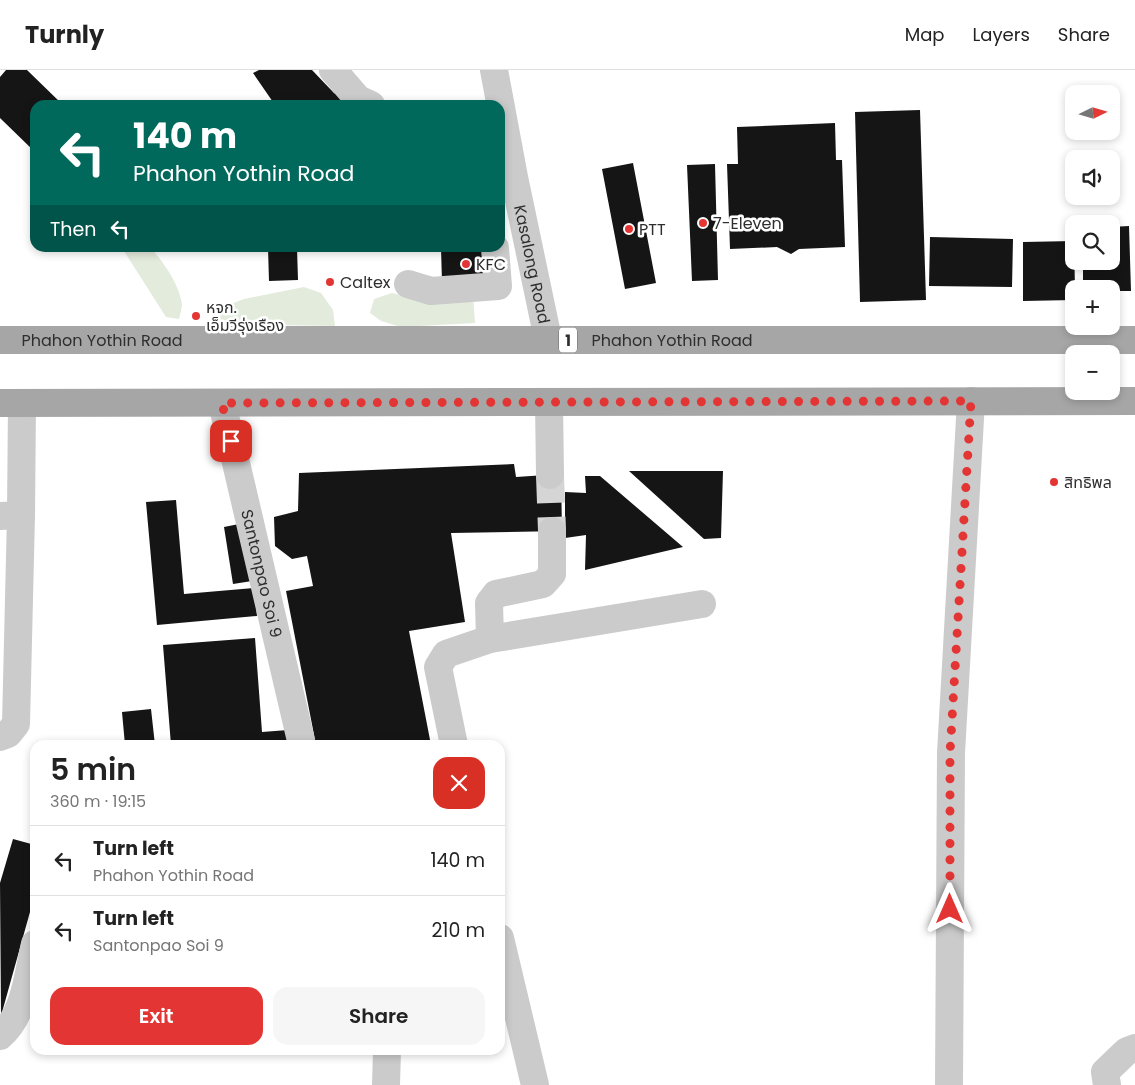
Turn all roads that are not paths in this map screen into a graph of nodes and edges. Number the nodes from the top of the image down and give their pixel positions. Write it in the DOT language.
graph roads {
  1 [pos="333,70"];
  2 [pos="494,70"];
  3 [pos="360,100"];
  4 [pos="498,100"];
  5 [pos="505,158"];
  6 [pos="507,174"];
  7 [pos="495,252"];
  8 [pos="408,284"];
  9 [pos="0,340"];
  10 [pos="548,340"];
  11 [pos="1135,340"];
  12 [pos="971,401"];
  13 [pos="1135,401"];
  14 [pos="549,402"];
  15 [pos="11,403"];
  16 [pos="222,403"];
  17 [pos="550,475"];
  18 [pos="10,516"];
  19 [pos="552,531"];
  20 [pos="702,604"];
  21 [pos="490,640"];
  22 [pos="0,736"];
  23 [pos="301,740"];
  24 [pos="453,740"];
  25 [pos="505,959"];
  26 [pos="30,965"];
  27 [pos="0,1036"];
  28 [pos="1135,1048"];
  29 [pos="388,1055"];
  30 [pos="386,1085"];
  31 [pos="535,1085"];
  32 [pos="949,1085"];
  33 [pos="1106,1085"];
  1 -- 3 [label="street"];
  2 -- 4 [label="street, Kasalong Road"];
  5 -- 6 [label="street, Kasalong Road"];
  6 -- 10 [label="street, Kasalong Road"];
  7 -- 8 [label="street"];
  9 -- 10 [label="main road, Phahon Yothin Road / 1"];
  10 -- 11 [label="main road, Phahon Yothin Road / 1"];
  12 -- 13 [label="main road"];
  12 -- 14 [label="main road"];
  12 -- 32 [label="street"];
  14 -- 16 [label="main road"];
  14 -- 17 [label="street"];
  15 -- 16 [label="main road"];
  15 -- 18 [label="street"];
  16 -- 23 [label="street, Santonpao Soi 9"];
  18 -- 22 [label="street"];
  19 -- 21 [label="street"];
  20 -- 21 [label="street"];
  21 -- 24 [label="street"];
  25 -- 31 [label="street"];
  26 -- 27 [label="street"];
  28 -- 33 [label="street"];
  29 -- 30 [label="street"];
}
